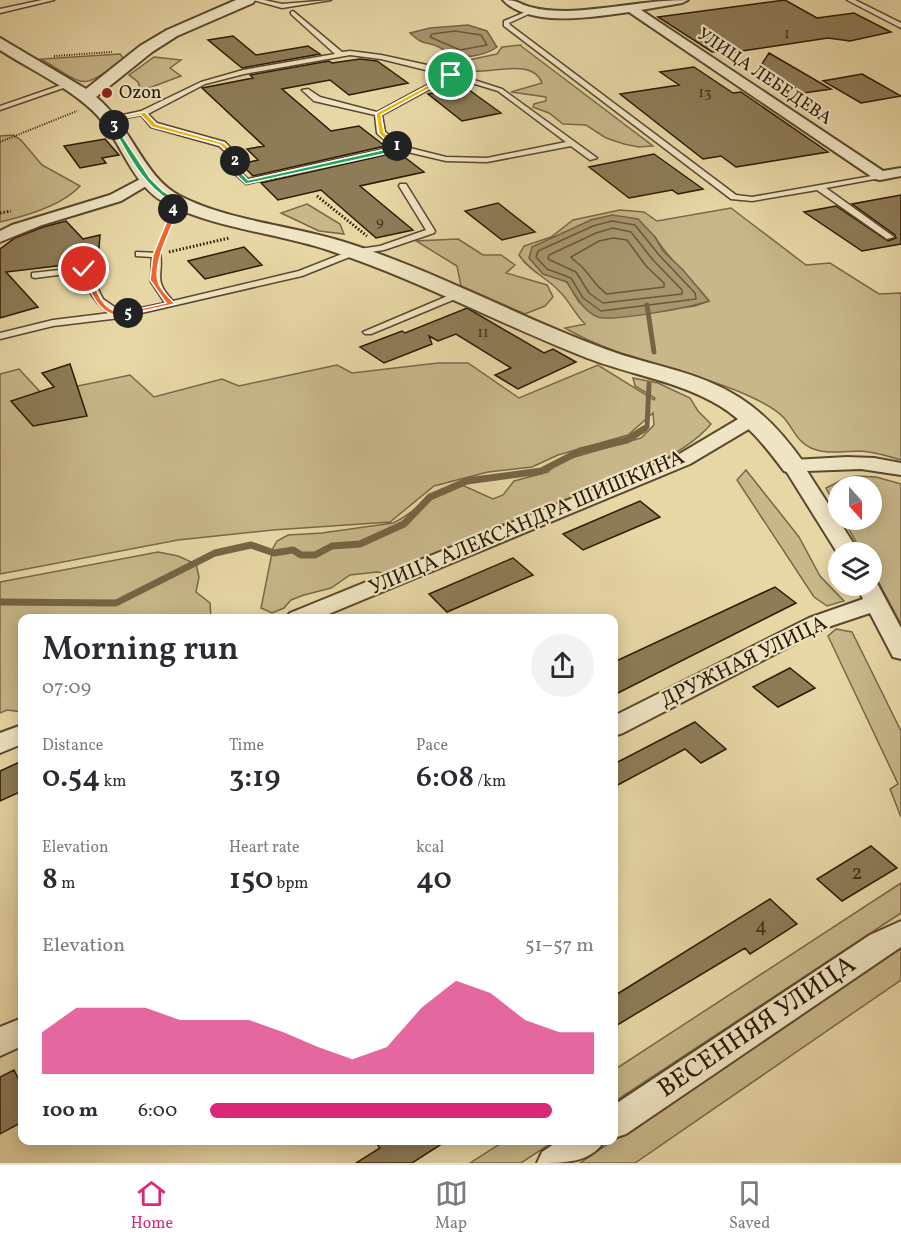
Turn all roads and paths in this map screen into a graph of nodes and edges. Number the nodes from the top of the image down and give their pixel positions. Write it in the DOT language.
graph roads {
  1 [pos="51,0"];
  2 [pos="248,0"];
  3 [pos="256,0"];
  4 [pos="328,0"];
  5 [pos="509,0"];
  6 [pos="603,0"];
  7 [pos="682,0"];
  8 [pos="850,0"];
  9 [pos="629,7"];
  10 [pos="0,11"];
  11 [pos="526,12"];
  12 [pos="293,14"];
  13 [pos="901,26"];
  14 [pos="1,45"];
  15 [pos="341,55"];
  16 [pos="451,75"];
  17 [pos="67,85"];
  18 [pos="306,90"];
  19 [pos="91,100"];
  20 [pos="0,108"];
  21 [pos="143,113"];
  22 [pos="378,114"];
  23 [pos="109,119"];
  24 [pos="0,142"];
  25 [pos="573,143"];
  26 [pos="399,148"];
  27 [pos="593,158"];
  28 [pos="901,172"];
  29 [pos="880,176"];
  30 [pos="148,179"];
  31 [pos="403,186"];
  32 [pos="819,187"];
  33 [pos="317,196"];
  34 [pos="174,200"];
  35 [pos="272,227"];
  36 [pos="0,237"];
  37 [pos="890,237"];
  38 [pos="381,248"];
  39 [pos="355,252"];
  40 [pos="139,254"];
  41 [pos="157,255"];
  42 [pos="35,275"];
  43 [pos="457,295"];
  44 [pos="171,304"];
  45 [pos="120,315"];
  46 [pos="368,332"];
  47 [pos="0,336"];
  48 [pos="752,419"];
  49 [pos="793,466"];
  50 [pos="901,469"];
  51 [pos="842,542"];
  52 [pos="866,596"];
  53 [pos="874,596"];
  54 [pos="308,614"];
  55 [pos="901,651"];
  56 [pos="618,726"];
  57 [pos="18,736"];
  58 [pos="0,744"];
  59 [pos="901,933"];
  60 [pos="18,1033"];
  61 [pos="0,1042"];
  62 [pos="618,1120"];
  63 [pos="581,1145"];
  64 [pos="554,1163"];
  1 -- 10 [label="lane"];
  2 -- 19 [label="street"];
  3 -- 4 [label="lane"];
  5 -- 11 [label="street"];
  6 -- 11 [label="street"];
  7 -- 9 [label="street"];
  8 -- 13 [label="lane"];
  9 -- 11 [label="street"];
  9 -- 29 [label="street, УЛИЦА ЛЕБЕДЕВА"];
  11 -- 32 [label="lane"];
  12 -- 15 [label="lane"];
  14 -- 17 [label="street"];
  15 -- 16 [label="lane"];
  15 -- 21 [label="lane"];
  16 -- 22 [label="lane"];
  16 -- 25 [label="lane"];
  17 -- 19 [label="street"];
  17 -- 20 [label="lane"];
  18 -- 22 [label="lane"];
  19 -- 23 [label="street"];
  19 -- 24 [label="path"];
  21 -- 23 [label="lane"];
  21 -- 26 [label="lane"];
  22 -- 26 [label="lane"];
  23 -- 30 [label="street"];
  25 -- 26 [label="lane"];
  25 -- 27 [label="lane"];
  28 -- 29 [label="street"];
  29 -- 32 [label="lane"];
  30 -- 34 [label="street"];
  30 -- 36 [label="street"];
  31 -- 38 [label="lane"];
  32 -- 37 [label="lane"];
  33 -- 38 [label="path"];
  34 -- 35 [label="street"];
  34 -- 41 [label="path"];
  35 -- 39 [label="street"];
  35 -- 41 [label="path"];
  38 -- 39 [label="lane"];
  39 -- 43 [label="street"];
  39 -- 44 [label="lane"];
  40 -- 41 [label="lane"];
  41 -- 44 [label="lane"];
  42 -- 45 [label="lane"];
  43 -- 46 [label="lane"];
  43 -- 48 [label="street"];
  44 -- 45 [label="lane"];
  45 -- 47 [label="lane"];
  48 -- 49 [label="street"];
  48 -- 54 [label="street, УЛИЦА АЛЕКСАНДРА ШИШКИНА"];
  49 -- 50 [label="street"];
  49 -- 51 [label="street"];
  52 -- 56 [label="street, ДРУЖНАЯ УЛИЦА"];
  53 -- 55 [label="street"];
  57 -- 58 [label="street"];
  59 -- 62 [label="street, ВЕСЕННЯЯ УЛИЦА"];
  60 -- 61 [label="street"];
  63 -- 64 [label="street"];
}
